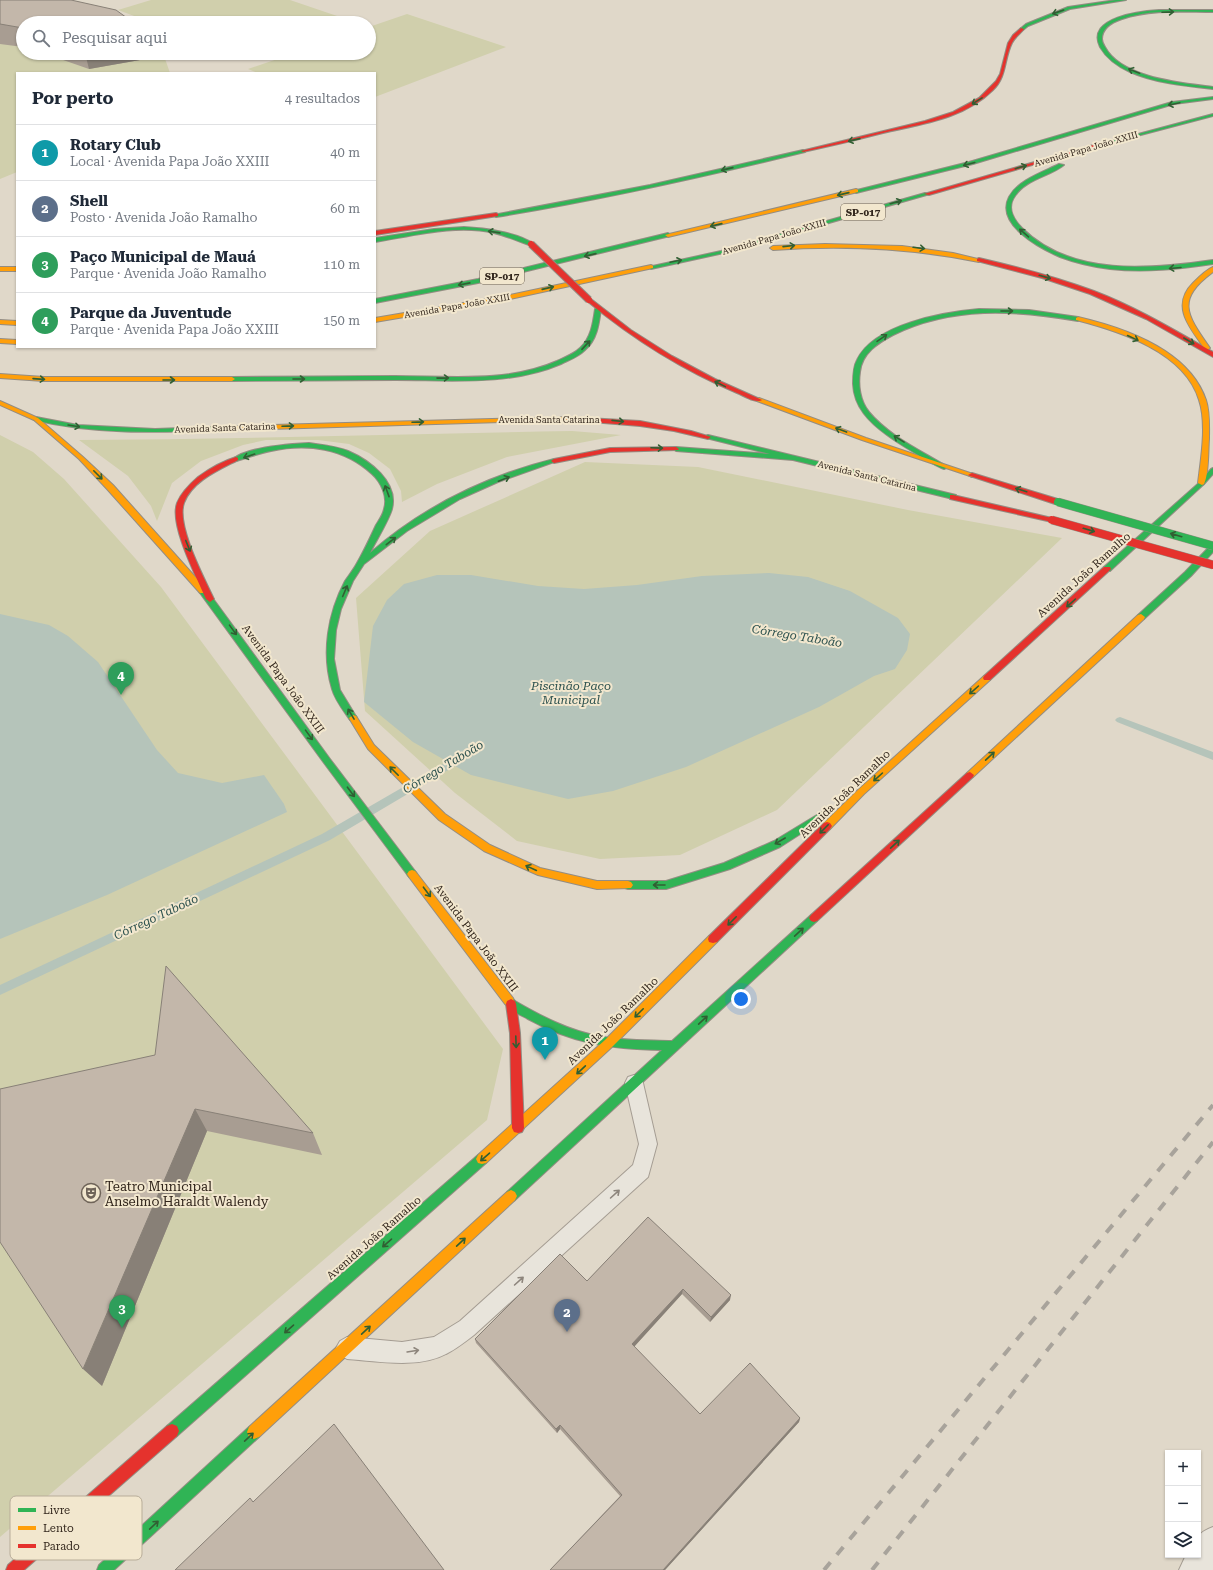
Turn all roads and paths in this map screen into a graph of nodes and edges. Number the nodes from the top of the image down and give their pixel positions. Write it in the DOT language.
graph roads {
  1 [pos="1124,0"];
  2 [pos="1213,11"];
  3 [pos="1213,88"];
  4 [pos="1213,98"];
  5 [pos="1213,115"];
  6 [pos="1092,147"];
  7 [pos="376,233"];
  8 [pos="376,240"];
  9 [pos="722,252"];
  10 [pos="1213,262"];
  11 [pos="0,269"];
  12 [pos="16,269"];
  13 [pos="1213,269"];
  14 [pos="376,301"];
  15 [pos="598,309"];
  16 [pos="376,320"];
  17 [pos="0,322"];
  18 [pos="16,323"];
  19 [pos="0,341"];
  20 [pos="16,342"];
  21 [pos="1213,355"];
  22 [pos="0,376"];
  23 [pos="0,403"];
  24 [pos="36,419"];
  25 [pos="793,458"];
  26 [pos="944,467"];
  27 [pos="1213,470"];
  28 [pos="1202,483"];
  29 [pos="1213,547"];
  30 [pos="360,565"];
  31 [pos="1213,565"];
  32 [pos="210,599"];
  33 [pos="862,792"];
  34 [pos="511,1004"];
  35 [pos="609,1043"];
  36 [pos="675,1046"];
  37 [pos="634,1083"];
  38 [pos="518,1128"];
  39 [pos="346,1348"];
  40 [pos="98,1496"];
  41 [pos="142,1535"];
  42 [pos="1213,1544"];
  43 [pos="24,1560"];
  44 [pos="115,1560"];
  45 [pos="13,1570"];
  46 [pos="104,1570"];
  47 [pos="1196,1570"];
  1 -- 7 [label="main road, one-way"];
  3 -- 2 [label="main road, one-way"];
  4 -- 14 [label="main road, Avenida Papa João XXIII / SP-017, one-way"];
  5 -- 6 [label="main road, Avenida Papa João XXIII / SP-017"];
  9 -- 6 [label="main road, Avenida Papa João XXIII / SP-017, one-way"];
  10 -- 6 [label="main road, one-way"];
  15 -- 8 [label="main road, one-way, bridge"];
  16 -- 9 [label="main road, Avenida Papa João XXIII / SP-017, one-way"];
  9 -- 21 [label="main road, one-way"];
  11 -- 12 [label="main road"];
  13 -- 21 [label="main road"];
  22 -- 15 [label="main road, one-way"];
  26 -- 15 [label="main road, one-way"];
  17 -- 18 [label="main road"];
  19 -- 20 [label="main road"];
  23 -- 24 [label="main road, Avenida Papa João XXIII"];
  24 -- 25 [label="main road, Avenida Santa Catarina, one-way"];
  24 -- 32 [label="main road, Avenida Papa João XXIII, one-way"];
  30 -- 25 [label="main road, one-way"];
  25 -- 31 [label="main road, Avenida Santa Catarina, one-way, bridge"];
  26 -- 28 [label="main road, one-way"];
  29 -- 26 [label="main road, one-way, bridge"];
  27 -- 28 [label="main road, Avenida João Ramalho"];
  28 -- 33 [label="main road, Avenida João Ramalho, one-way"];
  36 -- 29 [label="main road, one-way"];
  30 -- 32 [label="main road, one-way"];
  33 -- 30 [label="main road, one-way"];
  32 -- 34 [label="main road, Avenida Papa João XXIII, one-way"];
  33 -- 35 [label="main road, Avenida João Ramalho, one-way"];
  34 -- 35 [label="main road, Avenida Papa João XXIII"];
  34 -- 38 [label="main road, Avenida Papa João XXIII, one-way"];
  35 -- 36 [label="main road, Avenida Papa João XXIII"];
  35 -- 38 [label="main road, Avenida João Ramalho, one-way"];
  36 -- 37 [label="main road"];
  39 -- 37 [label="main road, one-way"];
  39 -- 37 [label="lane, one-way"];
  38 -- 40 [label="main road, Avenida João Ramalho, one-way"];
  41 -- 39 [label="main road, one-way"];
  42 -- 47 [label="street"];
  43 -- 45 [label="main road, Avenida João Ramalho, one-way"];
  46 -- 44 [label="main road, one-way"];
}
